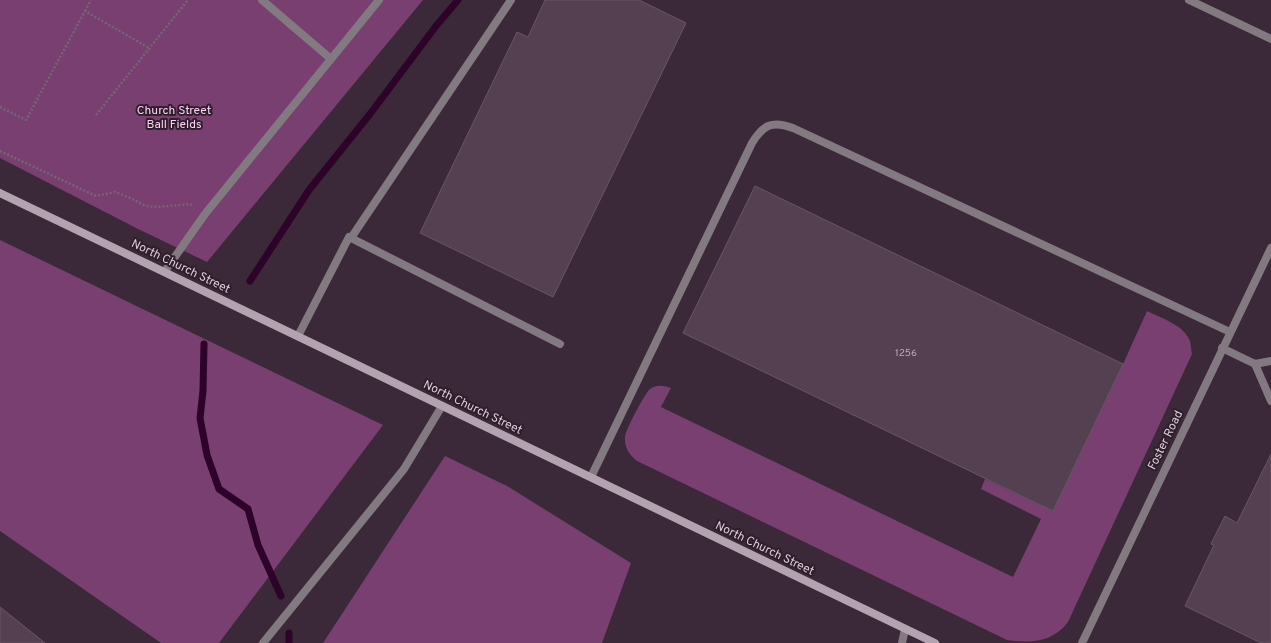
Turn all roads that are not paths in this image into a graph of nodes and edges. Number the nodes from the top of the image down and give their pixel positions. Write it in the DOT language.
graph roads {
  1 [pos="262,0"];
  2 [pos="379,0"];
  3 [pos="511,0"];
  4 [pos="1189,0"];
  5 [pos="1271,39"];
  6 [pos="331,59"];
  7 [pos="0,193"];
  8 [pos="352,238"];
  9 [pos="1271,248"];
  10 [pos="165,271"];
  11 [pos="1230,332"];
  12 [pos="298,336"];
  13 [pos="560,344"];
  14 [pos="1222,348"];
  15 [pos="1271,361"];
  16 [pos="1255,364"];
  17 [pos="1271,401"];
  18 [pos="442,406"];
  19 [pos="591,477"];
  20 [pos="906,629"];
  21 [pos="263,643"];
  22 [pos="902,643"];
  23 [pos="935,643"];
  24 [pos="1082,643"];
  1 -- 6 [label="street"];
  2 -- 6 [label="street"];
  3 -- 8 [label="street"];
  4 -- 5 [label="street"];
  6 -- 10 [label="street"];
  7 -- 10 [label="main road, North Church Street"];
  8 -- 12 [label="street"];
  8 -- 13 [label="street"];
  9 -- 11 [label="street, Foster Road"];
  10 -- 12 [label="main road, North Church Street"];
  11 -- 14 [label="street, Foster Road"];
  11 -- 19 [label="street"];
  12 -- 18 [label="main road, North Church Street"];
  14 -- 16 [label="street"];
  14 -- 24 [label="street, Foster Road"];
  15 -- 16 [label="street"];
  16 -- 17 [label="street"];
  18 -- 19 [label="main road, North Church Street"];
  18 -- 21 [label="street"];
  19 -- 20 [label="main road, North Church Street"];
  20 -- 22 [label="street"];
  20 -- 23 [label="main road, North Church Street"];
}
